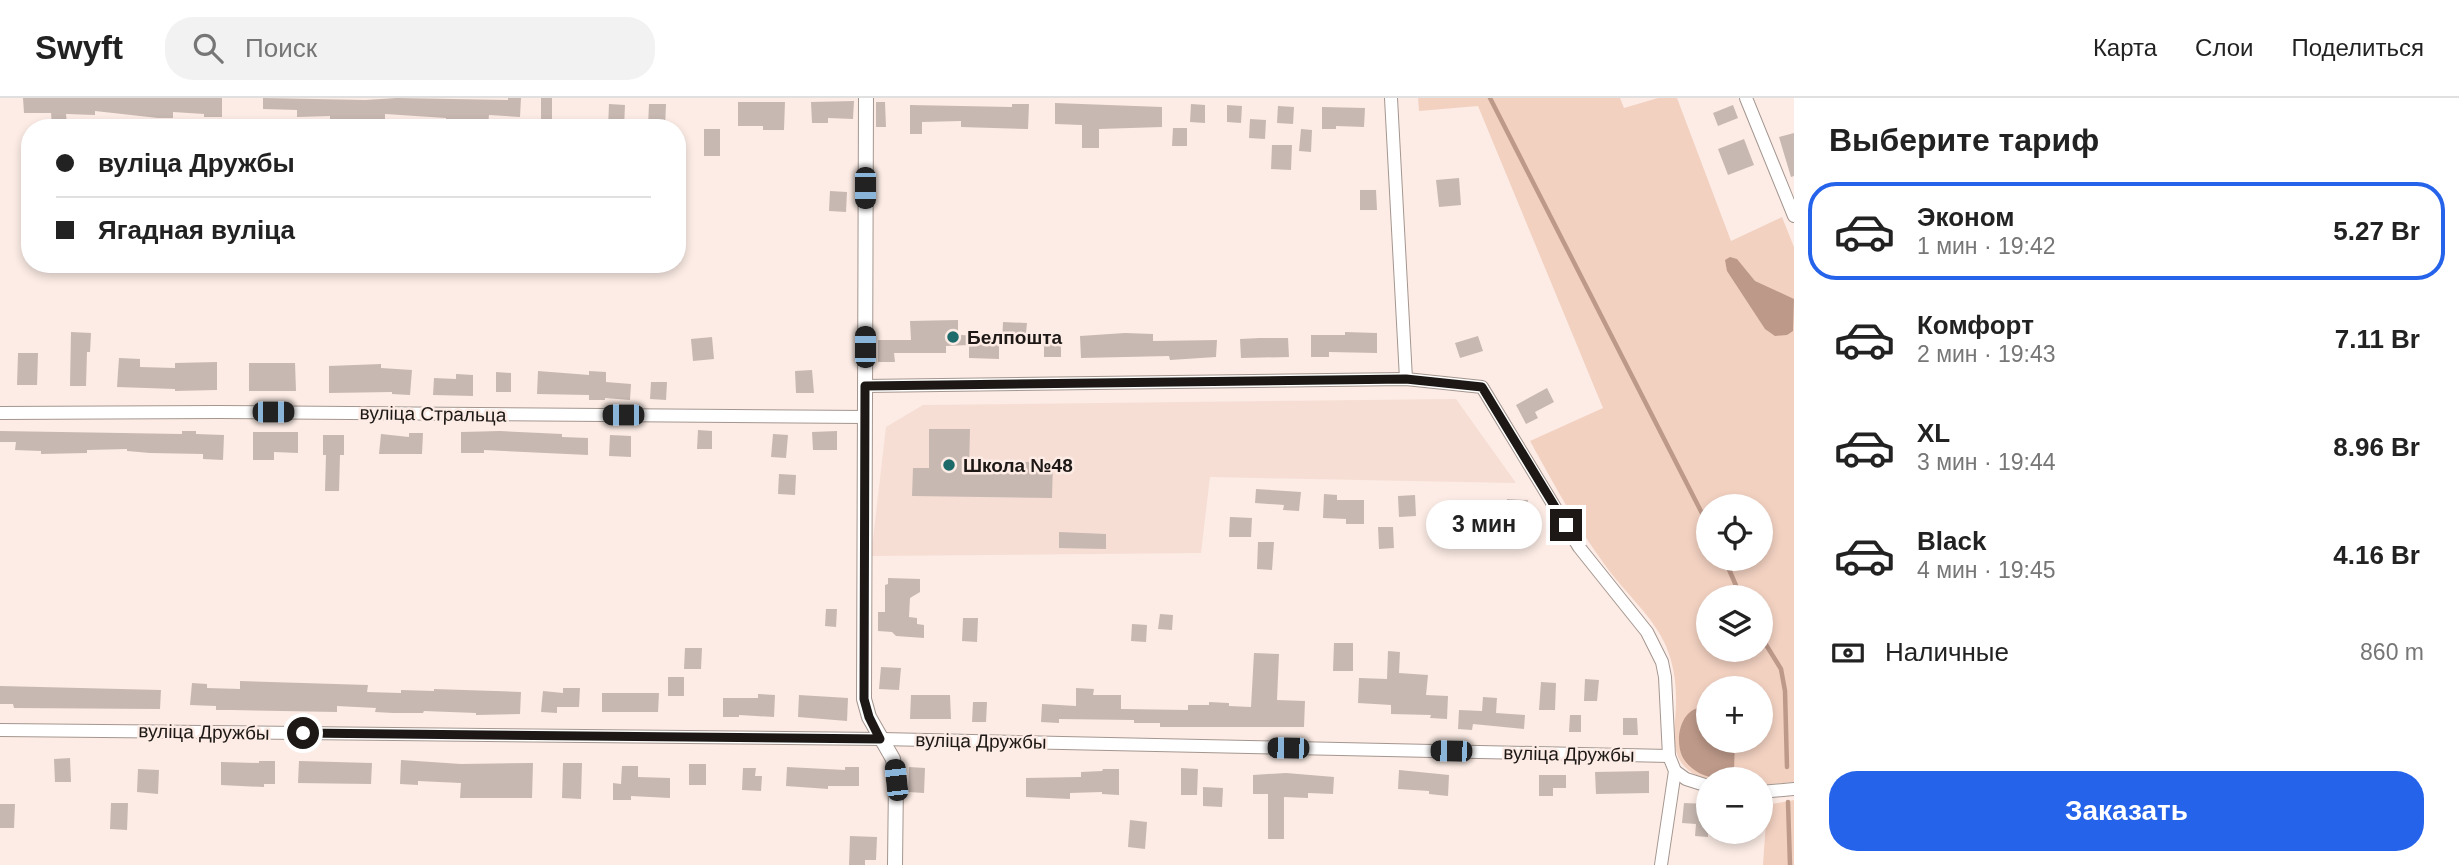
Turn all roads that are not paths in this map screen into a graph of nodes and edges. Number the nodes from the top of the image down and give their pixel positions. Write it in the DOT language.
graph roads {
  1 [pos="866,98"];
  2 [pos="1391,98"];
  3 [pos="1746,98"];
  4 [pos="1794,216"];
  5 [pos="1406,379"];
  6 [pos="865,386"];
  7 [pos="0,413"];
  8 [pos="865,417"];
  9 [pos="0,730"];
  10 [pos="880,739"];
  11 [pos="1669,756"];
  12 [pos="1675,771"];
  13 [pos="1696,782"];
  14 [pos="1794,789"];
  15 [pos="1773,791"];
  16 [pos="895,865"];
  17 [pos="1661,865"];
  1 -- 6 [label="street"];
  2 -- 5 [label="street"];
  3 -- 4 [label="street"];
  5 -- 6 [label="street"];
  5 -- 11 [label="street"];
  6 -- 8 [label="street"];
  7 -- 8 [label="street, вуліца Стральца"];
  8 -- 10 [label="street"];
  9 -- 10 [label="street, вуліца Дружбы"];
  10 -- 11 [label="street, вуліца Дружбы"];
  10 -- 16 [label="street"];
  11 -- 12 [label="street"];
  12 -- 13 [label="street"];
  12 -- 17 [label="street"];
  14 -- 15 [label="street"];
}
